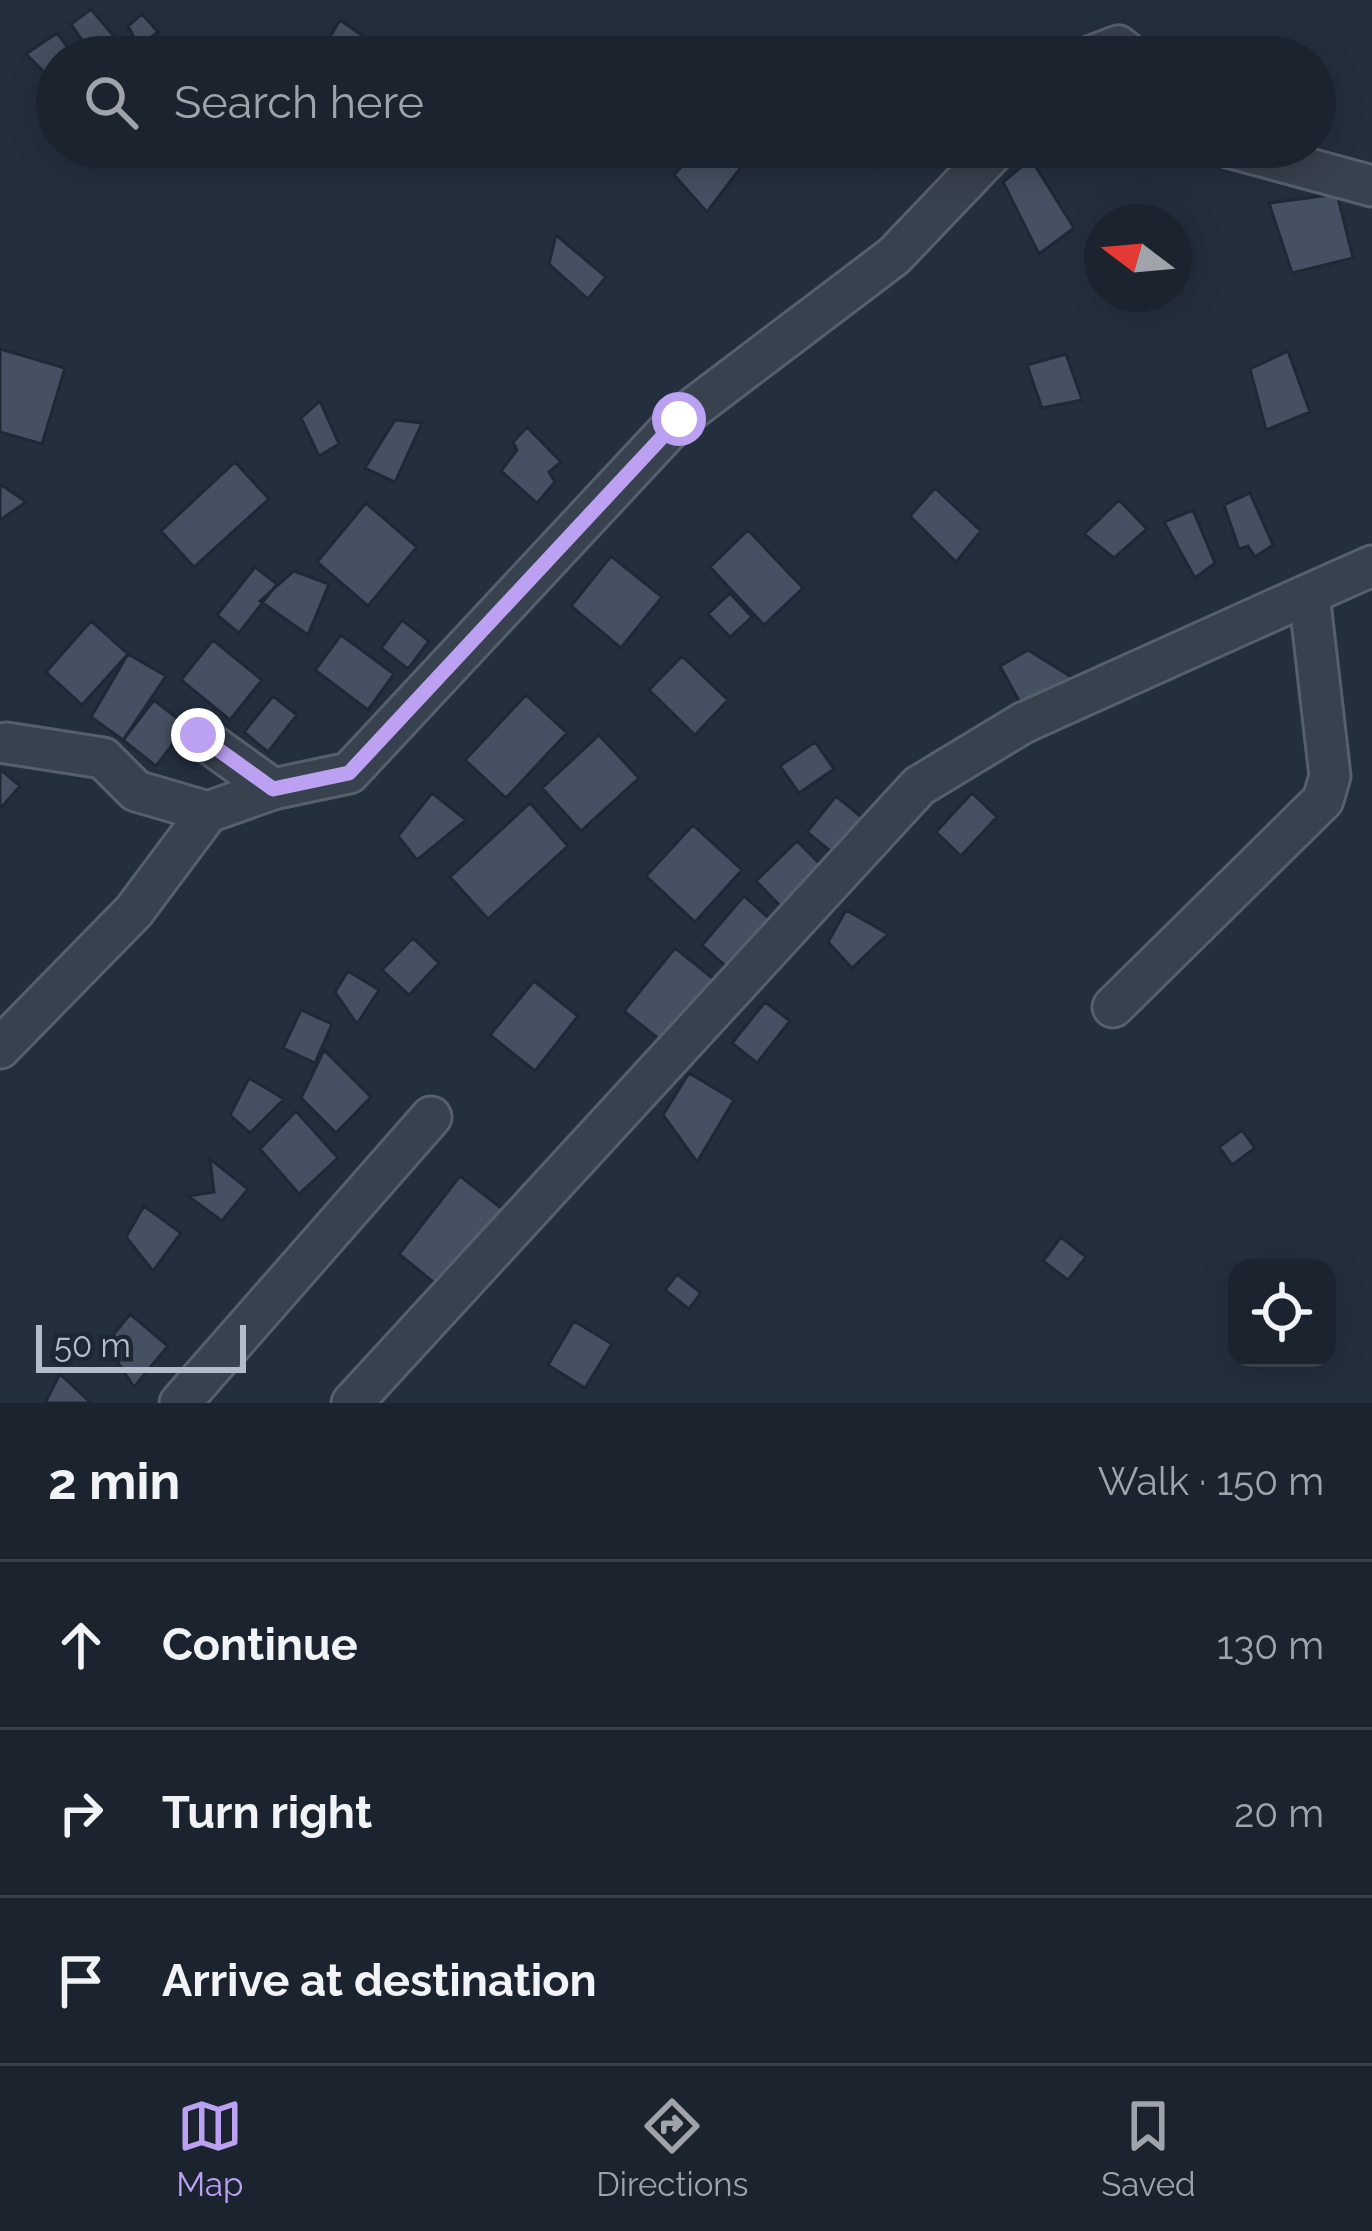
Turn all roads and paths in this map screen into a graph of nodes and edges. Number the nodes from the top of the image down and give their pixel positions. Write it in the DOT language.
graph roads {
  1 [pos="978,168"];
  2 [pos="1306,168"];
  3 [pos="1372,186"];
  4 [pos="1372,566"];
  5 [pos="1309,594"];
  6 [pos="198,735"];
  7 [pos="6,743"];
  8 [pos="273,789"];
  9 [pos="208,812"];
  10 [pos="1113,1007"];
  11 [pos="0,1048"];
  12 [pos="431,1118"];
  13 [pos="179,1403"];
  14 [pos="352,1403"];
  1 -- 8 [label="street"];
  2 -- 3 [label="street"];
  4 -- 5 [label="street"];
  5 -- 10 [label="street"];
  5 -- 14 [label="street"];
  6 -- 8 [label="street"];
  7 -- 9 [label="street"];
  8 -- 9 [label="street"];
  9 -- 11 [label="street"];
  12 -- 13 [label="street"];
}
